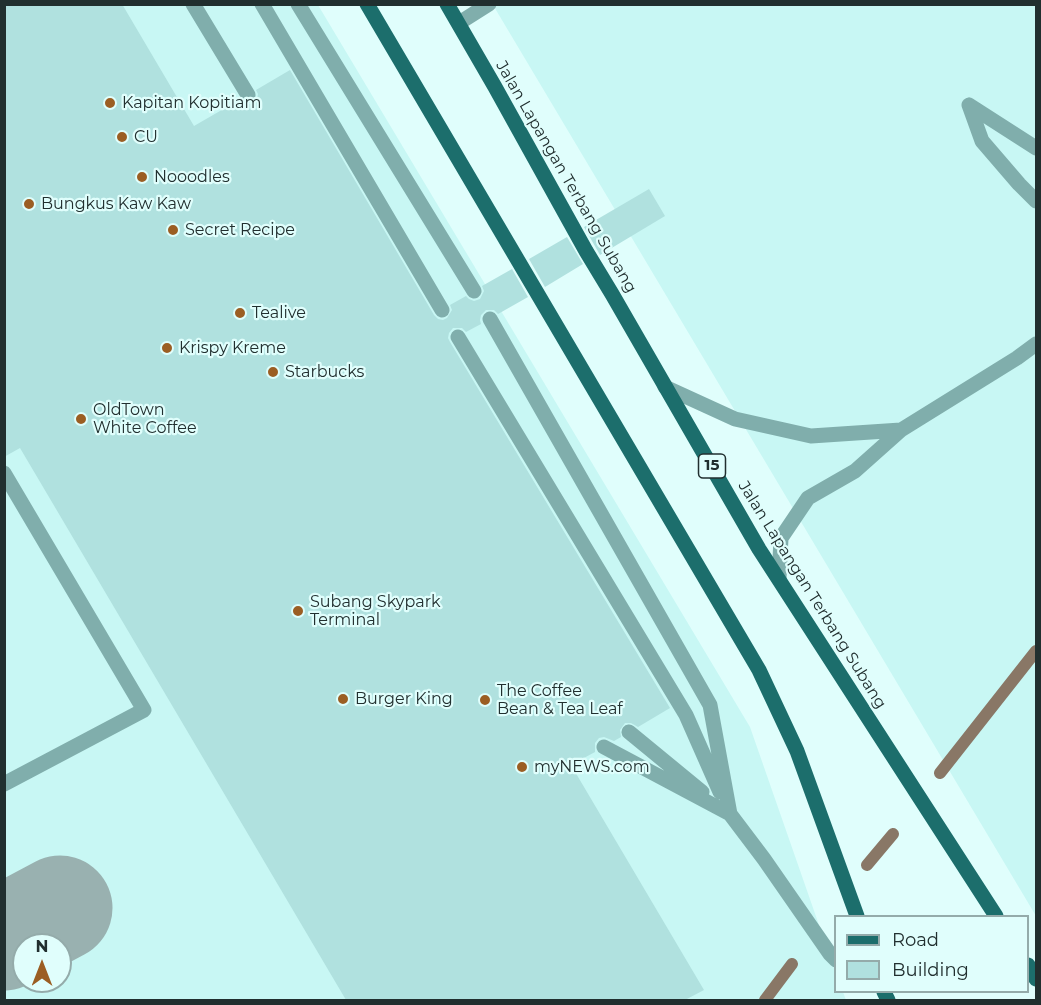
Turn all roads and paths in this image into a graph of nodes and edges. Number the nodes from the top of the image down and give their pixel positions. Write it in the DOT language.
graph roads {
  1 [pos="193,4"];
  2 [pos="262,4"];
  3 [pos="297,4"];
  4 [pos="367,4"];
  5 [pos="447,4"];
  6 [pos="489,4"];
  7 [pos="459,24"];
  8 [pos="248,95"];
  9 [pos="1036,148"];
  10 [pos="1036,201"];
  11 [pos="474,291"];
  12 [pos="442,310"];
  13 [pos="490,319"];
  14 [pos="458,337"];
  15 [pos="1036,344"];
  16 [pos="665,387"];
  17 [pos="901,429"];
  18 [pos="4,473"];
  19 [pos="779,579"];
  20 [pos="629,732"];
  21 [pos="604,747"];
  22 [pos="4,784"];
  23 [pos="730,814"];
  24 [pos="857,915"];
  25 [pos="995,915"];
  26 [pos="834,958"];
  1 -- 8 [label="lane"];
  2 -- 12 [label="lane"];
  3 -- 11 [label="lane"];
  4 -- 24 [label="main road"];
  5 -- 7 [label="main road, Jalan Lapangan Terbang Subang / 15"];
  6 -- 7 [label="lane"];
  7 -- 16 [label="main road, Jalan Lapangan Terbang Subang / 15"];
  9 -- 10 [label="lane"];
  13 -- 23 [label="lane"];
  14 -- 23 [label="lane"];
  15 -- 17 [label="lane"];
  16 -- 17 [label="lane"];
  16 -- 19 [label="main road, Jalan Lapangan Terbang Subang / 15"];
  17 -- 19 [label="lane"];
  18 -- 22 [label="lane"];
  19 -- 25 [label="main road, Jalan Lapangan Terbang Subang / 15"];
  20 -- 23 [label="lane"];
  21 -- 23 [label="lane"];
  23 -- 26 [label="lane"];
}
